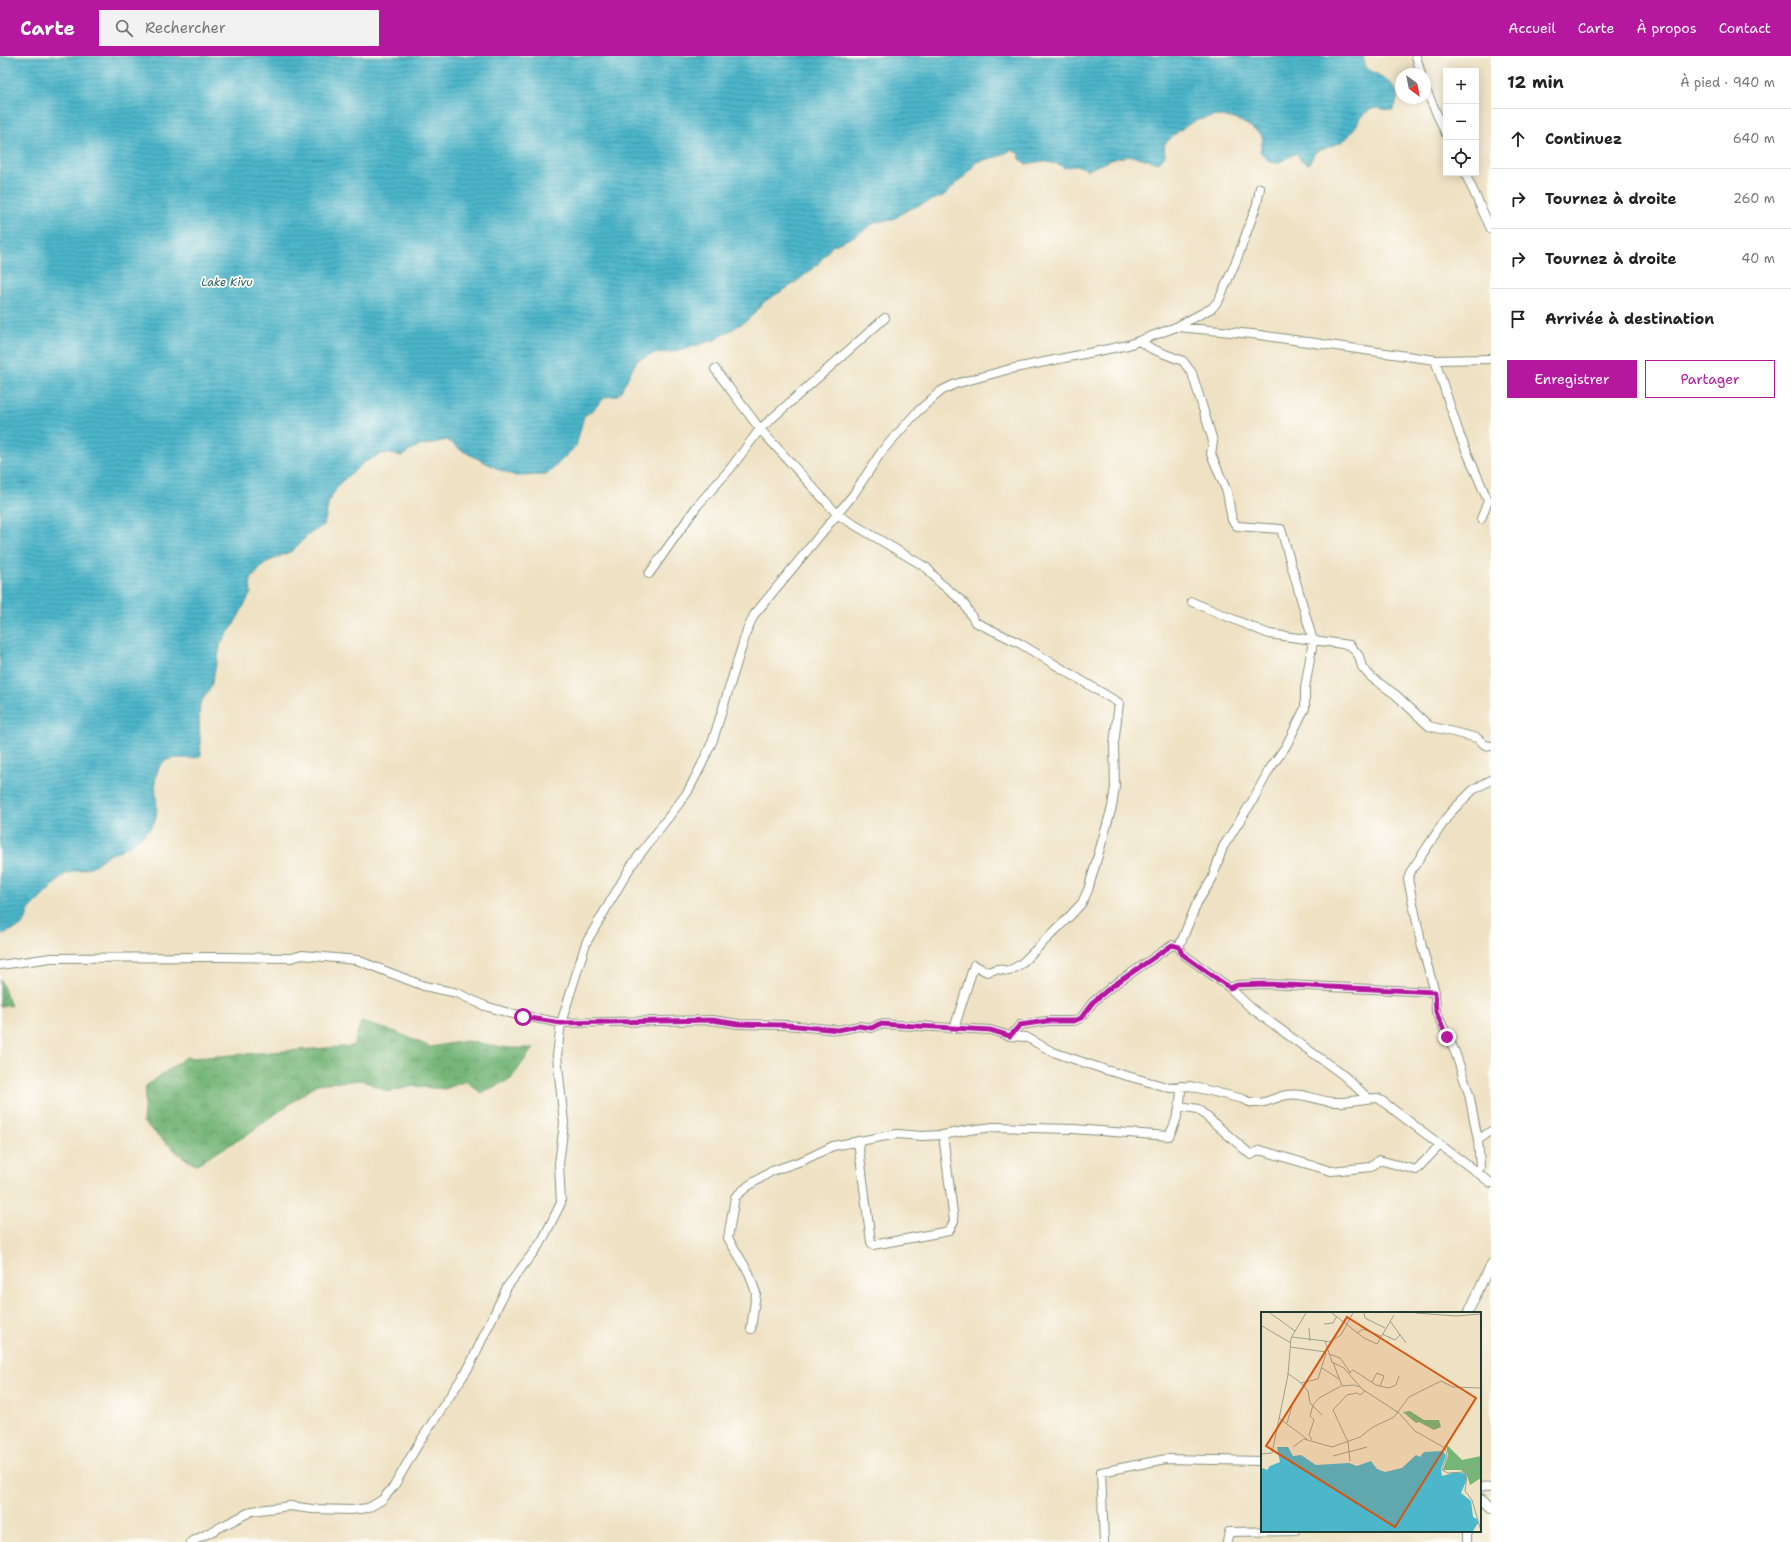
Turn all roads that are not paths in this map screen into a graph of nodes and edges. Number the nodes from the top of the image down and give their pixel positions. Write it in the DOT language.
graph roads {
  1 [pos="1416,56"];
  2 [pos="1419,68"];
  3 [pos="1431,101"];
  4 [pos="1443,127"];
  5 [pos="1466,176"];
  6 [pos="1260,188"];
  7 [pos="1491,229"];
  8 [pos="886,318"];
  9 [pos="1176,327"];
  10 [pos="1139,340"];
  11 [pos="1491,359"];
  12 [pos="1436,360"];
  13 [pos="715,369"];
  14 [pos="760,429"];
  15 [pos="838,515"];
  16 [pos="1481,519"];
  17 [pos="649,574"];
  18 [pos="1192,602"];
  19 [pos="1313,641"];
  20 [pos="1491,746"];
  21 [pos="1491,780"];
  22 [pos="1179,947"];
  23 [pos="0,965"];
  24 [pos="1230,988"];
  25 [pos="1435,992"];
  26 [pos="561,1023"];
  27 [pos="954,1029"];
  28 [pos="1010,1036"];
  29 [pos="1181,1086"];
  30 [pos="1368,1098"];
  31 [pos="1180,1106"];
  32 [pos="1491,1131"];
  33 [pos="943,1135"];
  34 [pos="1478,1140"];
  35 [pos="858,1141"];
  36 [pos="1440,1145"];
  37 [pos="1478,1172"];
  38 [pos="1491,1183"];
  39 [pos="1491,1264"];
  40 [pos="1468,1312"];
  41 [pos="751,1328"];
  42 [pos="1261,1461"];
  43 [pos="1481,1487"];
  44 [pos="1491,1488"];
  45 [pos="1481,1500"];
  46 [pos="1491,1509"];
  47 [pos="1261,1532"];
  48 [pos="191,1542"];
  49 [pos="1104,1542"];
  50 [pos="1227,1542"];
  1 -- 2 [label="street"];
  3 -- 4 [label="street"];
  5 -- 7 [label="street"];
  6 -- 9 [label="street"];
  8 -- 14 [label="street"];
  9 -- 10 [label="street"];
  9 -- 12 [label="street"];
  10 -- 15 [label="street"];
  10 -- 19 [label="street"];
  11 -- 12 [label="street"];
  12 -- 16 [label="street"];
  13 -- 14 [label="street"];
  14 -- 15 [label="street"];
  14 -- 17 [label="street"];
  15 -- 26 [label="street"];
  15 -- 27 [label="street"];
  18 -- 19 [label="street"];
  19 -- 20 [label="street"];
  19 -- 22 [label="street"];
  21 -- 25 [label="street"];
  22 -- 24 [label="street"];
  22 -- 28 [label="street"];
  23 -- 26 [label="street"];
  24 -- 25 [label="street"];
  24 -- 30 [label="street"];
  25 -- 34 [label="street"];
  26 -- 27 [label="street"];
  26 -- 48 [label="street"];
  27 -- 28 [label="street"];
  28 -- 29 [label="street"];
  29 -- 30 [label="street"];
  29 -- 31 [label="street"];
  30 -- 36 [label="street"];
  31 -- 33 [label="street"];
  31 -- 36 [label="street"];
  32 -- 34 [label="street"];
  33 -- 35 [label="street"];
  33 -- 35 [label="street"];
  34 -- 37 [label="street"];
  35 -- 41 [label="street"];
  36 -- 37 [label="street"];
  37 -- 38 [label="street"];
  39 -- 40 [label="street"];
  42 -- 49 [label="street"];
  43 -- 44 [label="street"];
  45 -- 46 [label="street"];
  47 -- 50 [label="street"];
}
